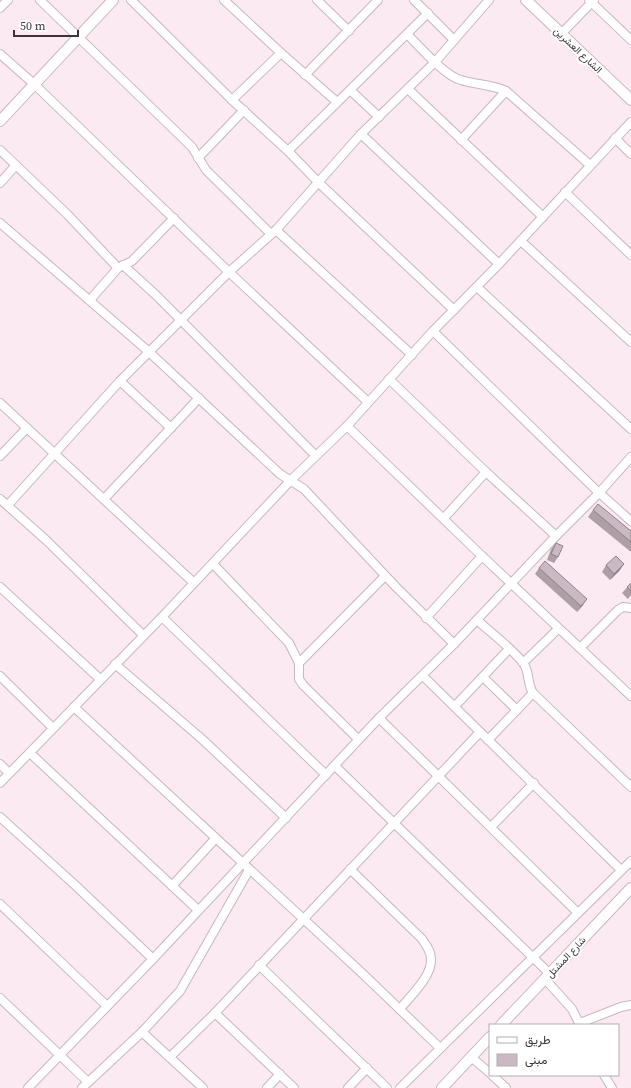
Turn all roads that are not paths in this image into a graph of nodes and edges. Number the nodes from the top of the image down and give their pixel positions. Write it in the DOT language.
graph roads {
  1 [pos="8,0"];
  2 [pos="40,0"];
  3 [pos="113,0"];
  4 [pos="131,0"];
  5 [pos="224,0"];
  6 [pos="317,0"];
  7 [pos="378,0"];
  8 [pos="414,0"];
  9 [pos="489,0"];
  10 [pos="526,0"];
  11 [pos="591,1"];
  12 [pos="0,8"];
  13 [pos="428,13"];
  14 [pos="350,31"];
  15 [pos="407,34"];
  16 [pos="561,34"];
  17 [pos="77,37"];
  18 [pos="454,40"];
  19 [pos="631,40"];
  20 [pos="281,53"];
  21 [pos="0,54"];
  22 [pos="435,62"];
  23 [pos="305,75"];
  24 [pos="34,84"];
  25 [pos="408,89"];
  26 [pos="350,90"];
  27 [pos="506,91"];
  28 [pos="232,100"];
  29 [pos="631,100"];
  30 [pos="337,102"];
  31 [pos="244,110"];
  32 [pos="380,117"];
  33 [pos="0,121"];
  34 [pos="631,122"];
  35 [pos="361,134"];
  36 [pos="615,138"];
  37 [pos="461,140"];
  38 [pos="0,150"];
  39 [pos="288,151"];
  40 [pos="631,154"];
  41 [pos="198,158"];
  42 [pos="16,164"];
  43 [pos="590,165"];
  44 [pos="0,183"];
  45 [pos="319,183"];
  46 [pos="565,192"];
  47 [pos="543,217"];
  48 [pos="174,218"];
  49 [pos="0,223"];
  50 [pos="273,232"];
  51 [pos="521,241"];
  52 [pos="631,255"];
  53 [pos="499,264"];
  54 [pos="121,266"];
  55 [pos="229,272"];
  56 [pos="477,287"];
  57 [pos="90,300"];
  58 [pos="454,310"];
  59 [pos="180,320"];
  60 [pos="432,331"];
  61 [pos="631,342"];
  62 [pos="148,351"];
  63 [pos="412,355"];
  64 [pos="389,379"];
  65 [pos="120,381"];
  66 [pos="199,398"];
  67 [pos="368,402"];
  68 [pos="0,403"];
  69 [pos="347,426"];
  70 [pos="27,428"];
  71 [pos="171,428"];
  72 [pos="631,429"];
  73 [pos="55,454"];
  74 [pos="315,455"];
  75 [pos="0,456"];
  76 [pos="631,457"];
  77 [pos="486,472"];
  78 [pos="291,480"];
  79 [pos="599,493"];
  80 [pos="104,499"];
  81 [pos="0,500"];
  82 [pos="8,505"];
  83 [pos="444,518"];
  84 [pos="631,520"];
  85 [pos="556,536"];
  86 [pos="482,556"];
  87 [pos="212,564"];
  88 [pos="385,576"];
  89 [pos="194,583"];
  90 [pos="511,583"];
  91 [pos="0,587"];
  92 [pos="631,608"];
  93 [pos="162,617"];
  94 [pos="426,618"];
  95 [pos="476,620"];
  96 [pos="558,629"];
  97 [pos="143,635"];
  98 [pos="454,644"];
  99 [pos="580,648"];
  100 [pos="509,649"];
  101 [pos="299,663"];
  102 [pos="523,663"];
  103 [pos="115,664"];
  104 [pos="0,676"];
  105 [pos="423,676"];
  106 [pos="483,677"];
  107 [pos="100,680"];
  108 [pos="533,693"];
  109 [pos="631,696"];
  110 [pos="455,706"];
  111 [pos="74,707"];
  112 [pos="517,710"];
  113 [pos="379,718"];
  114 [pos="53,728"];
  115 [pos="480,732"];
  116 [pos="358,739"];
  117 [pos="488,740"];
  118 [pos="30,753"];
  119 [pos="0,764"];
  120 [pos="335,766"];
  121 [pos="9,774"];
  122 [pos="439,774"];
  123 [pos="326,775"];
  124 [pos="0,783"];
  125 [pos="534,783"];
  126 [pos="631,787"];
  127 [pos="0,817"];
  128 [pos="286,818"];
  129 [pos="393,823"];
  130 [pos="491,827"];
  131 [pos="215,839"];
  132 [pos="631,860"];
  133 [pos="242,863"];
  134 [pos="350,869"];
  135 [pos="250,870"];
  136 [pos="621,870"];
  137 [pos="172,886"];
  138 [pos="631,888"];
  139 [pos="0,904"];
  140 [pos="198,910"];
  141 [pos="578,913"];
  142 [pos="303,919"];
  143 [pos="531,957"];
  144 [pos="153,959"];
  145 [pos="259,966"];
  146 [pos="547,976"];
  147 [pos="0,998"];
  148 [pos="631,1005"];
  149 [pos="107,1006"];
  150 [pos="400,1009"];
  151 [pos="215,1013"];
  152 [pos="502,1024"];
  153 [pos="580,1024"];
  154 [pos="142,1032"];
  155 [pos="489,1038"];
  156 [pos="440,1048"];
  157 [pos="60,1056"];
  158 [pos="170,1057"];
  159 [pos="471,1057"];
  160 [pos="367,1068"];
  161 [pos="489,1072"];
  162 [pos="280,1074"];
  163 [pos="493,1076"];
  164 [pos="605,1076"];
  165 [pos="85,1085"];
  166 [pos="28,1088"];
  167 [pos="202,1088"];
  168 [pos="267,1088"];
  169 [pos="294,1088"];
  170 [pos="348,1088"];
  171 [pos="387,1088"];
  172 [pos="400,1088"];
  173 [pos="442,1088"];
  174 [pos="506,1088"];
  175 [pos="612,1088"];
  1 -- 12 [label="street"];
  2 -- 17 [label="street"];
  3 -- 17 [label="street"];
  4 -- 28 [label="street"];
  5 -- 20 [label="street"];
  6 -- 14 [label="street"];
  7 -- 14 [label="street"];
  8 -- 13 [label="street"];
  9 -- 18 [label="street"];
  10 -- 16 [label="street, الشارع العشرين"];
  11 -- 16 [label="street"];
  11 -- 19 [label="street"];
  13 -- 15 [label="street"];
  13 -- 18 [label="street"];
  14 -- 23 [label="street"];
  15 -- 22 [label="street"];
  15 -- 26 [label="street"];
  16 -- 29 [label="street, الشارع العشرين"];
  17 -- 24 [label="street"];
  17 -- 41 [label="street"];
  18 -- 22 [label="street"];
  20 -- 23 [label="street"];
  20 -- 28 [label="street"];
  21 -- 24 [label="street"];
  22 -- 25 [label="street"];
  22 -- 27 [label="street"];
  23 -- 30 [label="street"];
  24 -- 33 [label="street"];
  24 -- 48 [label="street"];
  25 -- 32 [label="street"];
  25 -- 37 [label="street"];
  26 -- 30 [label="street"];
  26 -- 32 [label="street"];
  27 -- 37 [label="street"];
  27 -- 43 [label="street"];
  28 -- 31 [label="street"];
  30 -- 39 [label="street"];
  31 -- 39 [label="street"];
  31 -- 41 [label="street"];
  32 -- 35 [label="street"];
  34 -- 36 [label="street"];
  35 -- 45 [label="street"];
  35 -- 53 [label="street"];
  36 -- 40 [label="street"];
  36 -- 43 [label="street"];
  37 -- 47 [label="street"];
  38 -- 42 [label="street"];
  39 -- 45 [label="street"];
  41 -- 50 [label="street"];
  42 -- 44 [label="street"];
  42 -- 54 [label="street"];
  43 -- 46 [label="street"];
  45 -- 50 [label="street"];
  45 -- 58 [label="street"];
  46 -- 47 [label="street"];
  46 -- 52 [label="street"];
  47 -- 51 [label="street"];
  48 -- 54 [label="street"];
  48 -- 55 [label="street"];
  49 -- 57 [label="street"];
  50 -- 55 [label="street"];
  50 -- 63 [label="street"];
  51 -- 53 [label="street"];
  51 -- 61 [label="street"];
  53 -- 56 [label="street"];
  54 -- 57 [label="street"];
  54 -- 59 [label="street"];
  55 -- 59 [label="street"];
  55 -- 67 [label="street"];
  56 -- 58 [label="street"];
  56 -- 72 [label="street"];
  57 -- 62 [label="street"];
  58 -- 60 [label="street"];
  59 -- 62 [label="street"];
  59 -- 74 [label="street"];
  60 -- 63 [label="street"];
  60 -- 79 [label="street"];
  62 -- 65 [label="street"];
  62 -- 66 [label="street"];
  63 -- 64 [label="street"];
  64 -- 67 [label="street"];
  64 -- 77 [label="street"];
  65 -- 71 [label="street"];
  65 -- 73 [label="street"];
  66 -- 71 [label="street"];
  66 -- 78 [label="street"];
  67 -- 69 [label="street"];
  68 -- 70 [label="street"];
  69 -- 74 [label="street"];
  69 -- 83 [label="street"];
  70 -- 73 [label="street"];
  70 -- 75 [label="street"];
  71 -- 80 [label="street"];
  73 -- 80 [label="street"];
  73 -- 82 [label="street"];
  74 -- 78 [label="street"];
  76 -- 79 [label="street"];
  77 -- 83 [label="street"];
  77 -- 85 [label="street"];
  78 -- 87 [label="street"];
  78 -- 88 [label="street"];
  79 -- 84 [label="street"];
  79 -- 85 [label="street"];
  80 -- 89 [label="street"];
  81 -- 82 [label="street"];
  82 -- 97 [label="street"];
  83 -- 86 [label="street"];
  85 -- 90 [label="street"];
  86 -- 90 [label="street"];
  86 -- 94 [label="street"];
  87 -- 89 [label="street"];
  87 -- 101 [label="street"];
  88 -- 94 [label="street"];
  88 -- 101 [label="street"];
  89 -- 93 [label="street"];
  90 -- 95 [label="street"];
  90 -- 96 [label="street"];
  91 -- 107 [label="street"];
  92 -- 99 [label="street"];
  93 -- 97 [label="street"];
  93 -- 123 [label="street"];
  94 -- 98 [label="street"];
  95 -- 98 [label="street"];
  95 -- 100 [label="street"];
  96 -- 99 [label="street"];
  96 -- 102 [label="street"];
  97 -- 103 [label="street"];
  98 -- 105 [label="street"];
  99 -- 109 [label="street"];
  100 -- 102 [label="street"];
  100 -- 106 [label="street"];
  101 -- 116 [label="street"];
  102 -- 108 [label="street"];
  103 -- 107 [label="street"];
  103 -- 128 [label="street"];
  104 -- 114 [label="street"];
  105 -- 110 [label="street"];
  105 -- 113 [label="street"];
  106 -- 110 [label="street"];
  106 -- 112 [label="street"];
  107 -- 111 [label="street"];
  108 -- 112 [label="street"];
  108 -- 126 [label="street"];
  110 -- 115 [label="street"];
  111 -- 114 [label="street"];
  111 -- 131 [label="street"];
  112 -- 117 [label="street"];
  113 -- 116 [label="street"];
  113 -- 122 [label="street"];
  114 -- 118 [label="street"];
  115 -- 117 [label="street"];
  115 -- 122 [label="street"];
  116 -- 120 [label="street"];
  117 -- 125 [label="street"];
  118 -- 121 [label="street"];
  118 -- 137 [label="street"];
  119 -- 121 [label="street"];
  120 -- 123 [label="street"];
  120 -- 129 [label="street"];
  121 -- 124 [label="street"];
  122 -- 129 [label="street"];
  122 -- 130 [label="street"];
  123 -- 128 [label="street"];
  125 -- 130 [label="street"];
  125 -- 136 [label="street"];
  127 -- 144 [label="street"];
  128 -- 133 [label="street"];
  129 -- 134 [label="street"];
  129 -- 143 [label="street"];
  130 -- 141 [label="street"];
  131 -- 133 [label="street"];
  131 -- 137 [label="street"];
  132 -- 136 [label="street"];
  133 -- 135 [label="street"];
  133 -- 140 [label="street"];
  134 -- 142 [label="street"];
  134 -- 150 [label="street"];
  135 -- 142 [label="street"];
  135 -- 154 [label="street"];
  136 -- 141 [label="street"];
  137 -- 140 [label="street"];
  138 -- 146 [label="street, شارع المشتل"];
  139 -- 149 [label="street"];
  140 -- 144 [label="street"];
  141 -- 143 [label="street"];
  142 -- 145 [label="street"];
  142 -- 150 [label="street"];
  143 -- 146 [label="street"];
  143 -- 156 [label="street"];
  144 -- 149 [label="street"];
  145 -- 151 [label="street"];
  145 -- 160 [label="street"];
  146 -- 152 [label="street, شارع المشتل"];
  146 -- 153 [label="street"];
  147 -- 157 [label="street"];
  148 -- 153 [label="street"];
  149 -- 157 [label="street"];
  150 -- 156 [label="street"];
  151 -- 158 [label="street"];
  151 -- 162 [label="street"];
  154 -- 158 [label="street"];
  154 -- 165 [label="street"];
  155 -- 159 [label="street"];
  156 -- 172 [label="street"];
  157 -- 165 [label="street"];
  157 -- 166 [label="street"];
  158 -- 167 [label="street"];
  159 -- 161 [label="street"];
  159 -- 173 [label="street"];
  160 -- 170 [label="street"];
  160 -- 171 [label="street"];
  162 -- 168 [label="street"];
  162 -- 169 [label="street"];
  163 -- 174 [label="street"];
  164 -- 175 [label="street"];
}
